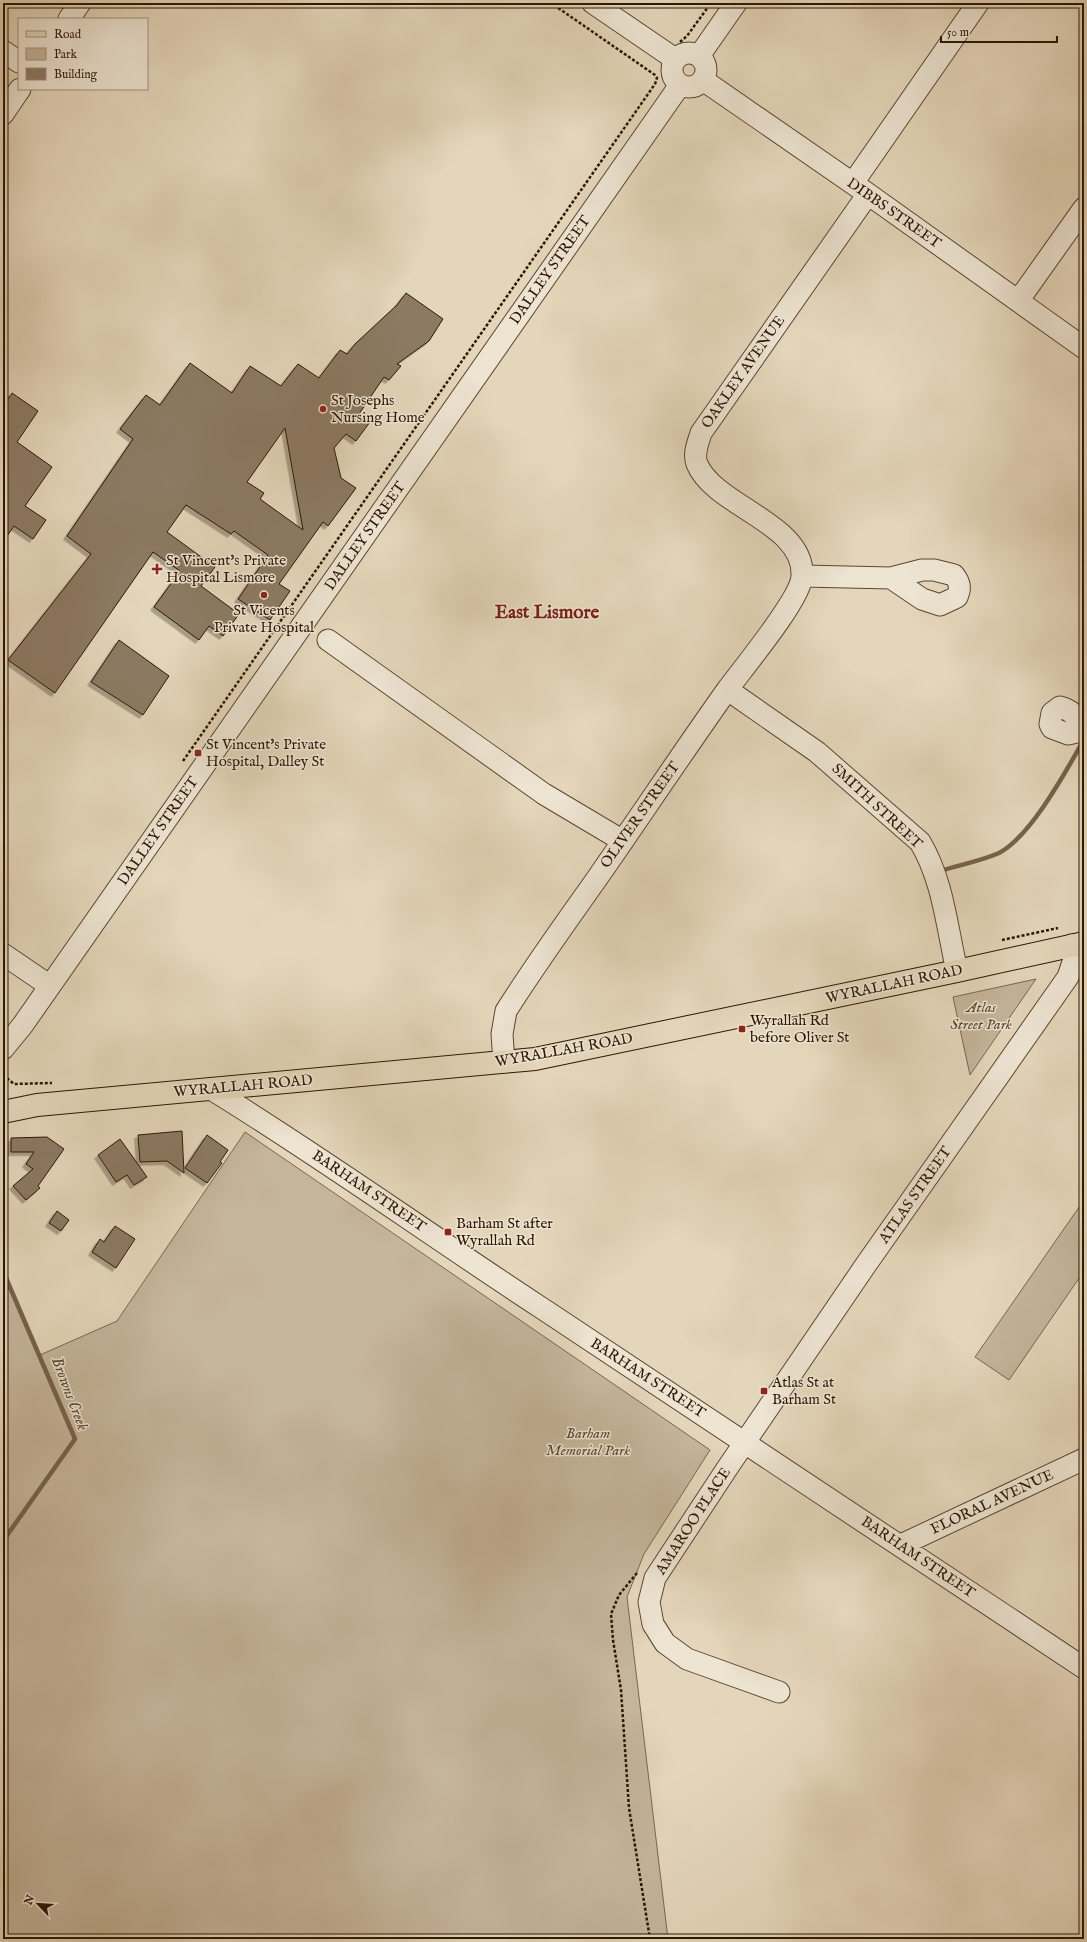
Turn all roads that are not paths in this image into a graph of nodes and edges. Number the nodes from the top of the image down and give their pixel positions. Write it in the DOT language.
graph roads {
  1 [pos="80,3"];
  2 [pos="593,3"];
  3 [pos="736,3"];
  4 [pos="978,3"];
  5 [pos="70,18"];
  6 [pos="3,51"];
  7 [pos="675,51"];
  8 [pos="699,56"];
  9 [pos="18,61"];
  10 [pos="703,80"];
  11 [pos="680,85"];
  12 [pos="19,90"];
  13 [pos="3,114"];
  14 [pos="860,188"];
  15 [pos="1084,208"];
  16 [pos="1018,301"];
  17 [pos="1084,348"];
  18 [pos="802,576"];
  19 [pos="891,578"];
  20 [pos="328,640"];
  21 [pos="728,690"];
  22 [pos="623,841"];
  23 [pos="1072,938"];
  24 [pos="3,954"];
  25 [pos="957,971"];
  26 [pos="50,986"];
  27 [pos="22,1026"];
  28 [pos="3,1049"];
  29 [pos="504,1062"];
  30 [pos="3,1063"];
  31 [pos="211,1089"];
  32 [pos="3,1104"];
  33 [pos="37,1105"];
  34 [pos="3,1112"];
  35 [pos="746,1442"];
  36 [pos="1084,1459"];
  37 [pos="901,1545"];
  38 [pos="1084,1668"];
  39 [pos="779,1692"];
  1 -- 5 [label="street"];
  2 -- 7 [label="street"];
  3 -- 8 [label="street"];
  4 -- 14 [label="street, OAKLEY AVENUE"];
  6 -- 9 [label="street"];
  7 -- 8 [label="street"];
  7 -- 11 [label="street"];
  8 -- 10 [label="street"];
  10 -- 11 [label="street"];
  10 -- 14 [label="street, DIBBS STREET"];
  11 -- 26 [label="street, DALLEY STREET"];
  12 -- 13 [label="street"];
  14 -- 16 [label="street, DIBBS STREET"];
  14 -- 18 [label="street, OAKLEY AVENUE"];
  15 -- 16 [label="street"];
  16 -- 17 [label="street, DIBBS STREET"];
  18 -- 19 [label="street"];
  18 -- 21 [label="street, OLIVER STREET"];
  20 -- 22 [label="street"];
  21 -- 22 [label="street, OLIVER STREET"];
  21 -- 25 [label="street, SMITH STREET"];
  22 -- 29 [label="street, OLIVER STREET"];
  23 -- 25 [label="main road, WYRALLAH ROAD"];
  23 -- 35 [label="street, ATLAS STREET"];
  24 -- 26 [label="street"];
  25 -- 29 [label="main road, WYRALLAH ROAD"];
  26 -- 27 [label="street, DALLEY STREET"];
  27 -- 28 [label="street, DALLEY STREET"];
  27 -- 30 [label="street, DALLEY STREET"];
  29 -- 31 [label="main road, WYRALLAH ROAD"];
  31 -- 33 [label="main road, WYRALLAH ROAD"];
  31 -- 35 [label="street, BARHAM STREET"];
  32 -- 33 [label="main road, WYRALLAH ROAD"];
  33 -- 34 [label="main road, WYRALLAH ROAD"];
  35 -- 37 [label="street, BARHAM STREET"];
  35 -- 39 [label="street, AMAROO PLACE"];
  36 -- 37 [label="street, FLORAL AVENUE"];
  37 -- 38 [label="street, BARHAM STREET"];
}
